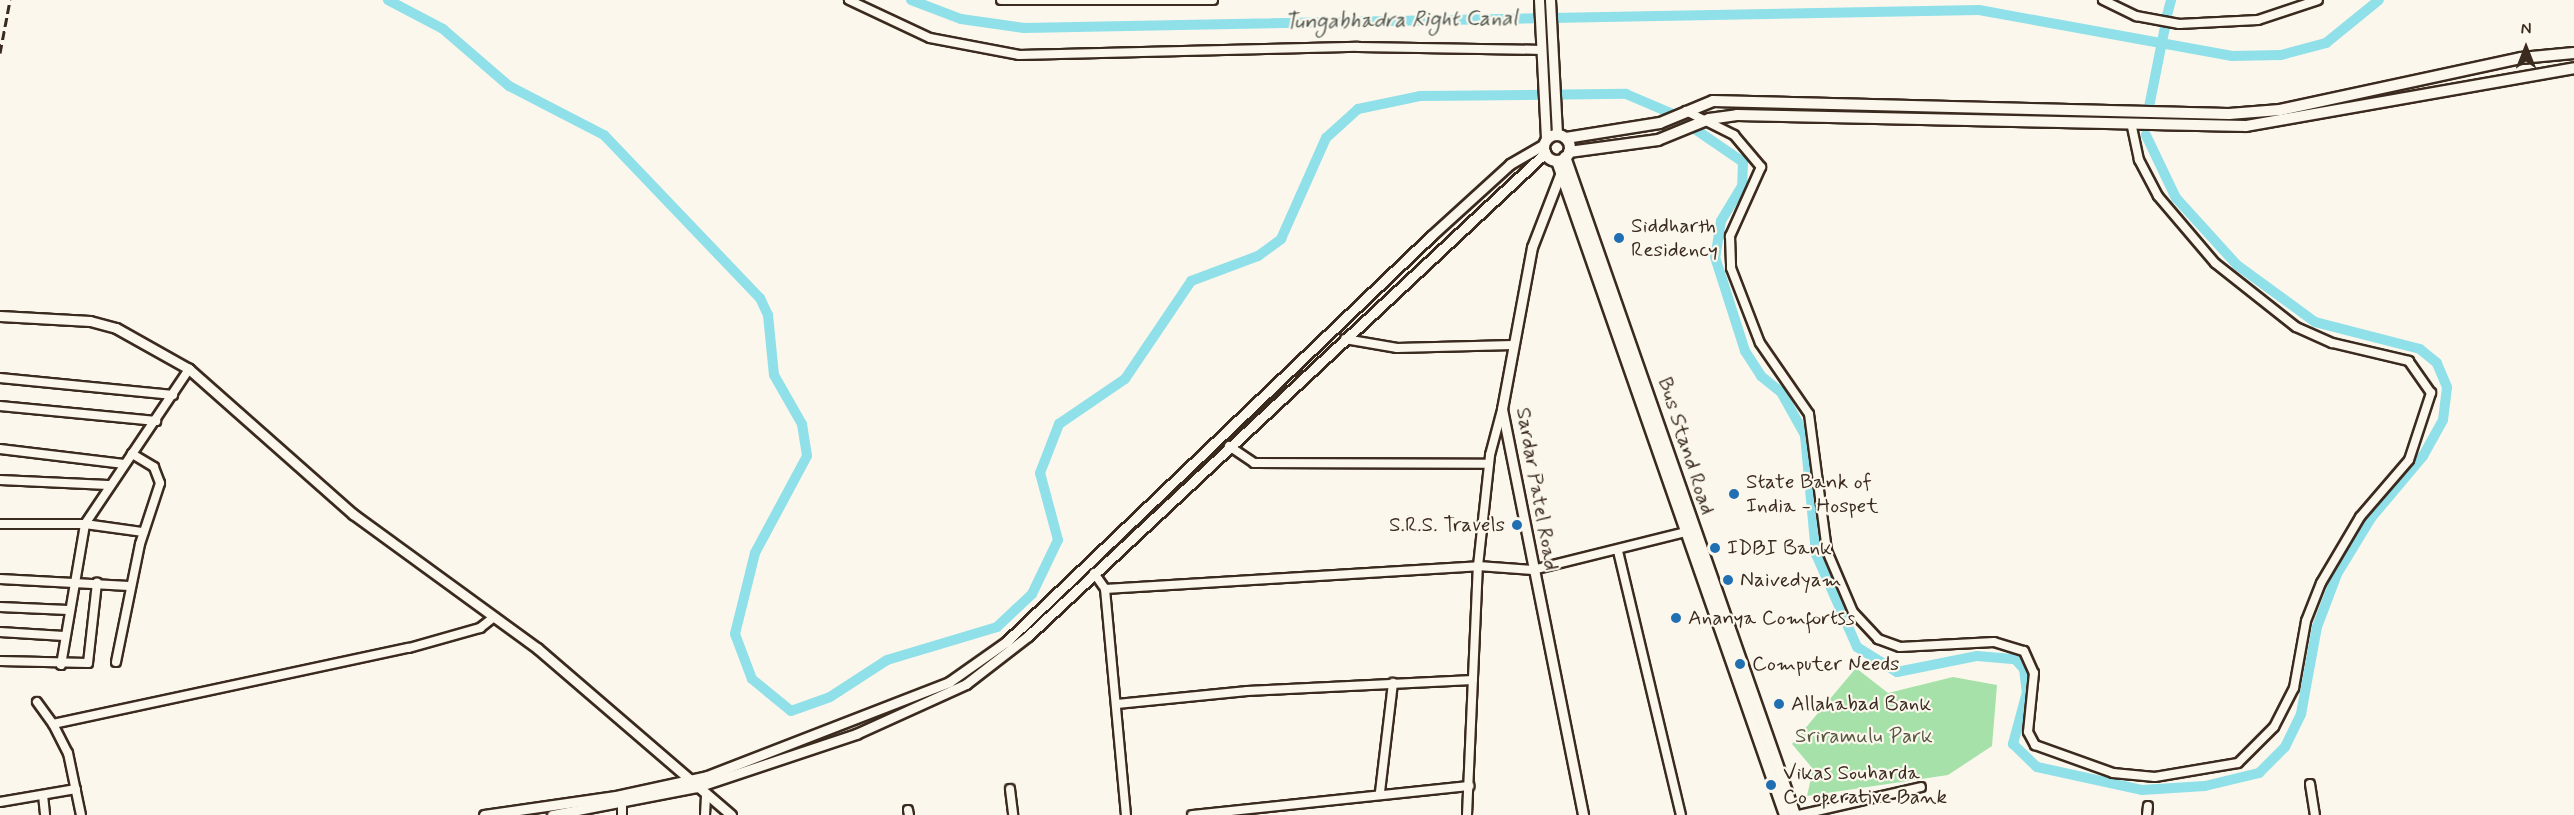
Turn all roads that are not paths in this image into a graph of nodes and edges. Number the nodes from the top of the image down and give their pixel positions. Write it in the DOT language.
graph roads {
  1 [pos="849,0"];
  2 [pos="1001,0"];
  3 [pos="1213,0"];
  4 [pos="1539,0"];
  5 [pos="1550,0"];
  6 [pos="2103,0"];
  7 [pos="2318,0"];
  8 [pos="1541,45"];
  9 [pos="2574,52"];
  10 [pos="2574,68"];
  11 [pos="1547,91"];
  12 [pos="1681,111"];
  13 [pos="1548,112"];
  14 [pos="1704,121"];
  15 [pos="2132,126"];
  16 [pos="1561,136"];
  17 [pos="1545,146"];
  18 [pos="1563,161"];
  19 [pos="0,316"];
  20 [pos="1345,339"];
  21 [pos="1513,345"];
  22 [pos="189,369"];
  23 [pos="0,378"];
  24 [pos="173,395"];
  25 [pos="0,406"];
  26 [pos="1502,409"];
  27 [pos="156,421"];
  28 [pos="1229,446"];
  29 [pos="0,449"];
  30 [pos="132,454"];
  31 [pos="124,464"];
  32 [pos="1489,464"];
  33 [pos="0,480"];
  34 [pos="108,485"];
  35 [pos="0,524"];
  36 [pos="85,524"];
  37 [pos="1689,531"];
  38 [pos="143,532"];
  39 [pos="1617,551"];
  40 [pos="1478,566"];
  41 [pos="1533,570"];
  42 [pos="1094,573"];
  43 [pos="0,579"];
  44 [pos="72,581"];
  45 [pos="97,583"];
  46 [pos="129,586"];
  47 [pos="1105,589"];
  48 [pos="0,607"];
  49 [pos="68,610"];
  50 [pos="494,617"];
  51 [pos="0,632"];
  52 [pos="64,636"];
  53 [pos="0,661"];
  54 [pos="116,662"];
  55 [pos="61,665"];
  56 [pos="1473,680"];
  57 [pos="1393,683"];
  58 [pos="37,702"];
  59 [pos="1117,704"];
  60 [pos="52,724"];
  61 [pos="687,779"];
  62 [pos="2310,784"];
  63 [pos="1468,786"];
  64 [pos="697,787"];
  65 [pos="1921,787"];
  66 [pos="76,789"];
  67 [pos="1010,789"];
  68 [pos="1380,792"];
  69 [pos="43,795"];
  70 [pos="706,796"];
  71 [pos="0,802"];
  72 [pos="622,805"];
  73 [pos="45,815"];
  74 [pos="81,815"];
  75 [pos="488,815"];
  76 [pos="552,815"];
  77 [pos="622,815"];
  78 [pos="705,815"];
  79 [pos="730,815"];
  80 [pos="1013,815"];
  81 [pos="1126,815"];
  82 [pos="1192,815"];
  83 [pos="1467,815"];
  84 [pos="1583,815"];
  85 [pos="1681,815"];
  86 [pos="1789,815"];
  87 [pos="2314,815"];
  1 -- 8 [label="street"];
  2 -- 3 [label="street"];
  4 -- 8 [label="street"];
  5 -- 11 [label="street"];
  6 -- 7 [label="street"];
  8 -- 11 [label="street"];
  9 -- 12 [label="main road"];
  10 -- 15 [label="main road"];
  11 -- 13 [label="street"];
  12 -- 14 [label="street"];
  12 -- 16 [label="main road"];
  13 -- 16 [label="street"];
  13 -- 17 [label="street"];
  14 -- 15 [label="main road"];
  14 -- 15 [label="street"];
  14 -- 18 [label="main road"];
  16 -- 17 [label="main road"];
  16 -- 18 [label="main road, Bus Stand Road"];
  17 -- 18 [label="main road"];
  17 -- 20 [label="street"];
  17 -- 61 [label="street"];
  18 -- 21 [label="street, Sardar Patel Road"];
  18 -- 37 [label="main road, Bus Stand Road"];
  19 -- 22 [label="street"];
  20 -- 21 [label="street"];
  20 -- 28 [label="street"];
  21 -- 26 [label="street, Sardar Patel Road"];
  22 -- 24 [label="street"];
  22 -- 50 [label="street"];
  23 -- 24 [label="street"];
  24 -- 27 [label="street"];
  25 -- 27 [label="street"];
  26 -- 32 [label="street"];
  26 -- 41 [label="street, Sardar Patel Road"];
  27 -- 30 [label="street"];
  28 -- 32 [label="street"];
  28 -- 42 [label="street"];
  29 -- 31 [label="street"];
  30 -- 31 [label="street"];
  30 -- 38 [label="street"];
  31 -- 34 [label="street"];
  32 -- 40 [label="street"];
  33 -- 34 [label="street"];
  34 -- 36 [label="street"];
  35 -- 36 [label="street"];
  36 -- 38 [label="street"];
  36 -- 44 [label="street"];
  37 -- 39 [label="street"];
  37 -- 86 [label="main road, Bus Stand Road"];
  38 -- 46 [label="street"];
  39 -- 41 [label="street"];
  39 -- 85 [label="street"];
  40 -- 41 [label="street"];
  40 -- 47 [label="street"];
  40 -- 56 [label="street"];
  41 -- 84 [label="street, Sardar Patel Road"];
  42 -- 47 [label="street"];
  42 -- 64 [label="street"];
  43 -- 44 [label="street"];
  44 -- 45 [label="street"];
  44 -- 49 [label="street"];
  45 -- 46 [label="street"];
  45 -- 55 [label="street"];
  46 -- 54 [label="street"];
  47 -- 59 [label="street"];
  48 -- 49 [label="street"];
  49 -- 52 [label="street"];
  50 -- 60 [label="street"];
  50 -- 61 [label="street"];
  51 -- 52 [label="street"];
  52 -- 55 [label="street"];
  53 -- 55 [label="street"];
  56 -- 57 [label="street"];
  56 -- 63 [label="street"];
  57 -- 59 [label="street"];
  57 -- 68 [label="street"];
  58 -- 60 [label="street"];
  59 -- 81 [label="street"];
  60 -- 66 [label="street"];
  61 -- 64 [label="street"];
  61 -- 75 [label="street"];
  62 -- 87 [label="street"];
  63 -- 68 [label="street"];
  63 -- 83 [label="street"];
  64 -- 70 [label="street"];
  64 -- 72 [label="street"];
  65 -- 86 [label="street"];
  66 -- 69 [label="street"];
  66 -- 74 [label="street"];
  67 -- 80 [label="street"];
  68 -- 82 [label="street"];
  69 -- 71 [label="street"];
  69 -- 73 [label="street"];
  70 -- 78 [label="street"];
  70 -- 79 [label="street"];
  72 -- 76 [label="street"];
  72 -- 77 [label="street"];
}
